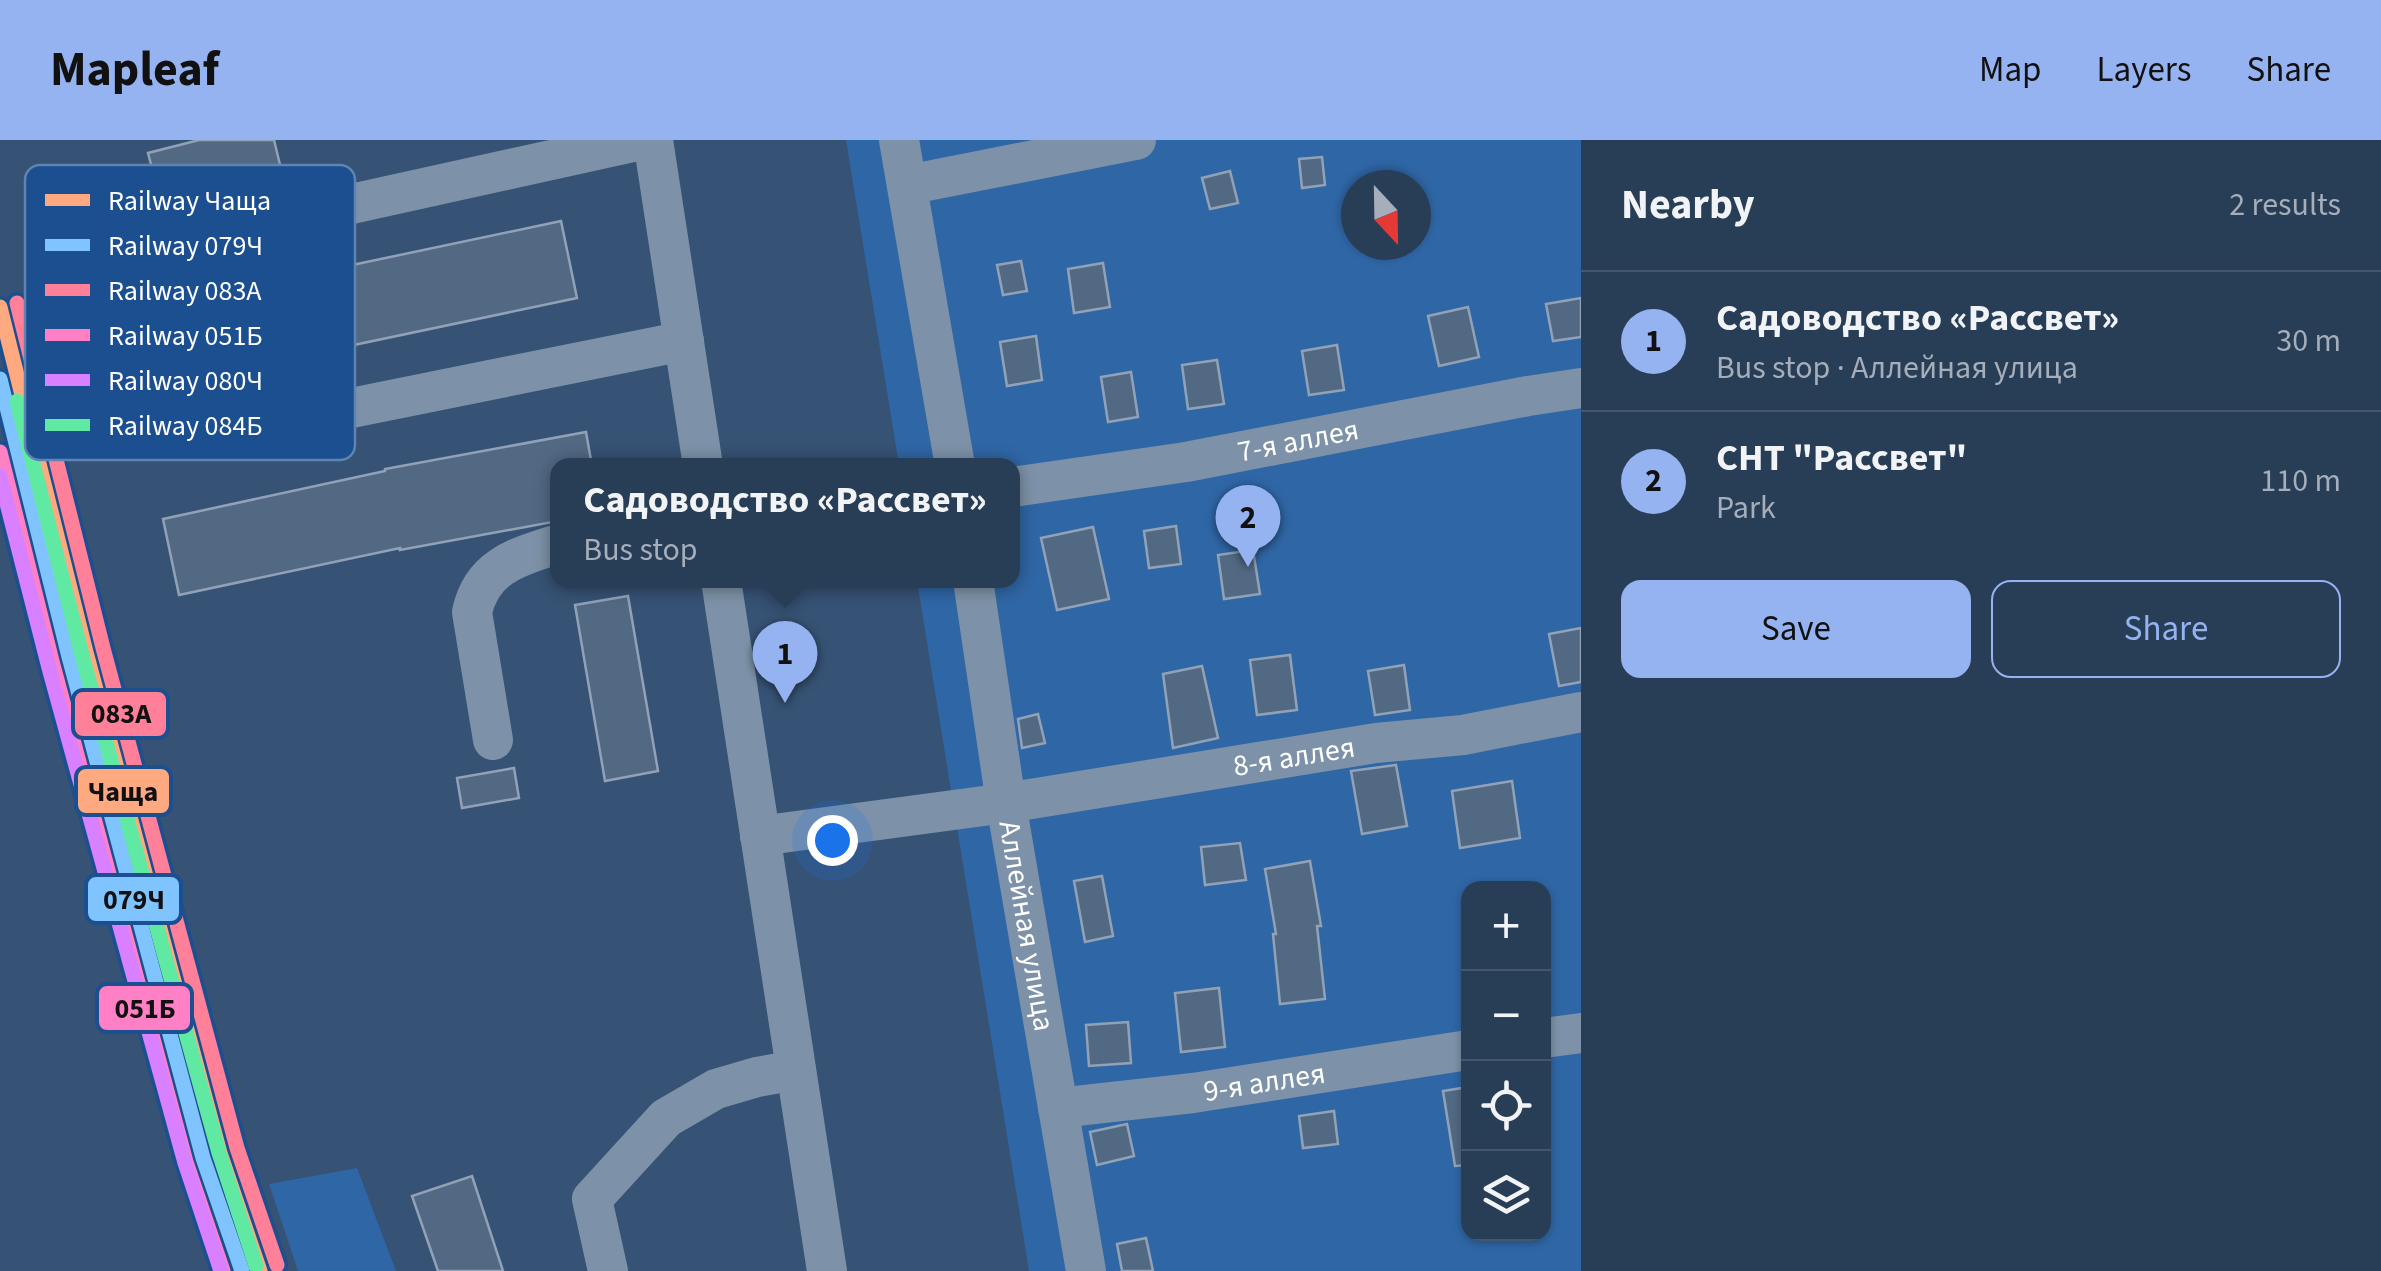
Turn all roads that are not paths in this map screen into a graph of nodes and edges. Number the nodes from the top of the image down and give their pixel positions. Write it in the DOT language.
graph roads {
  1 [pos="642,140"];
  2 [pos="653,140"];
  3 [pos="899,140"];
  4 [pos="1136,140"];
  5 [pos="907,185"];
  6 [pos="355,203"];
  7 [pos="684,341"];
  8 [pos="1581,388"];
  9 [pos="355,407"];
  10 [pos="702,458"];
  11 [pos="953,458"];
  12 [pos="1020,485"];
  13 [pos="550,546"];
  14 [pos="722,588"];
  15 [pos="973,588"];
  16 [pos="1581,712"];
  17 [pos="493,740"];
  18 [pos="1006,804"];
  19 [pos="760,836"];
  20 [pos="1581,1032"];
  21 [pos="1551,1037"];
  22 [pos="1461,1051"];
  23 [pos="796,1070"];
  24 [pos="1058,1108"];
  25 [pos="608,1271"];
  26 [pos="827,1271"];
  27 [pos="1086,1271"];
  1 -- 6 [label="street"];
  2 -- 7 [label="street"];
  3 -- 5 [label="street"];
  4 -- 5 [label="street"];
  5 -- 11 [label="street"];
  7 -- 9 [label="street"];
  7 -- 10 [label="street"];
  8 -- 12 [label="street, 7-я аллея"];
  13 -- 17 [label="street"];
  14 -- 19 [label="street"];
  15 -- 18 [label="street, Аллейная улица"];
  16 -- 18 [label="street, 8-я аллея"];
  18 -- 19 [label="street, 8-я аллея"];
  18 -- 24 [label="street, Аллейная улица"];
  19 -- 23 [label="street"];
  20 -- 21 [label="street"];
  22 -- 24 [label="street, 9-я аллея"];
  23 -- 25 [label="street"];
  23 -- 26 [label="street"];
  24 -- 27 [label="street, Аллейная улица"];
}
